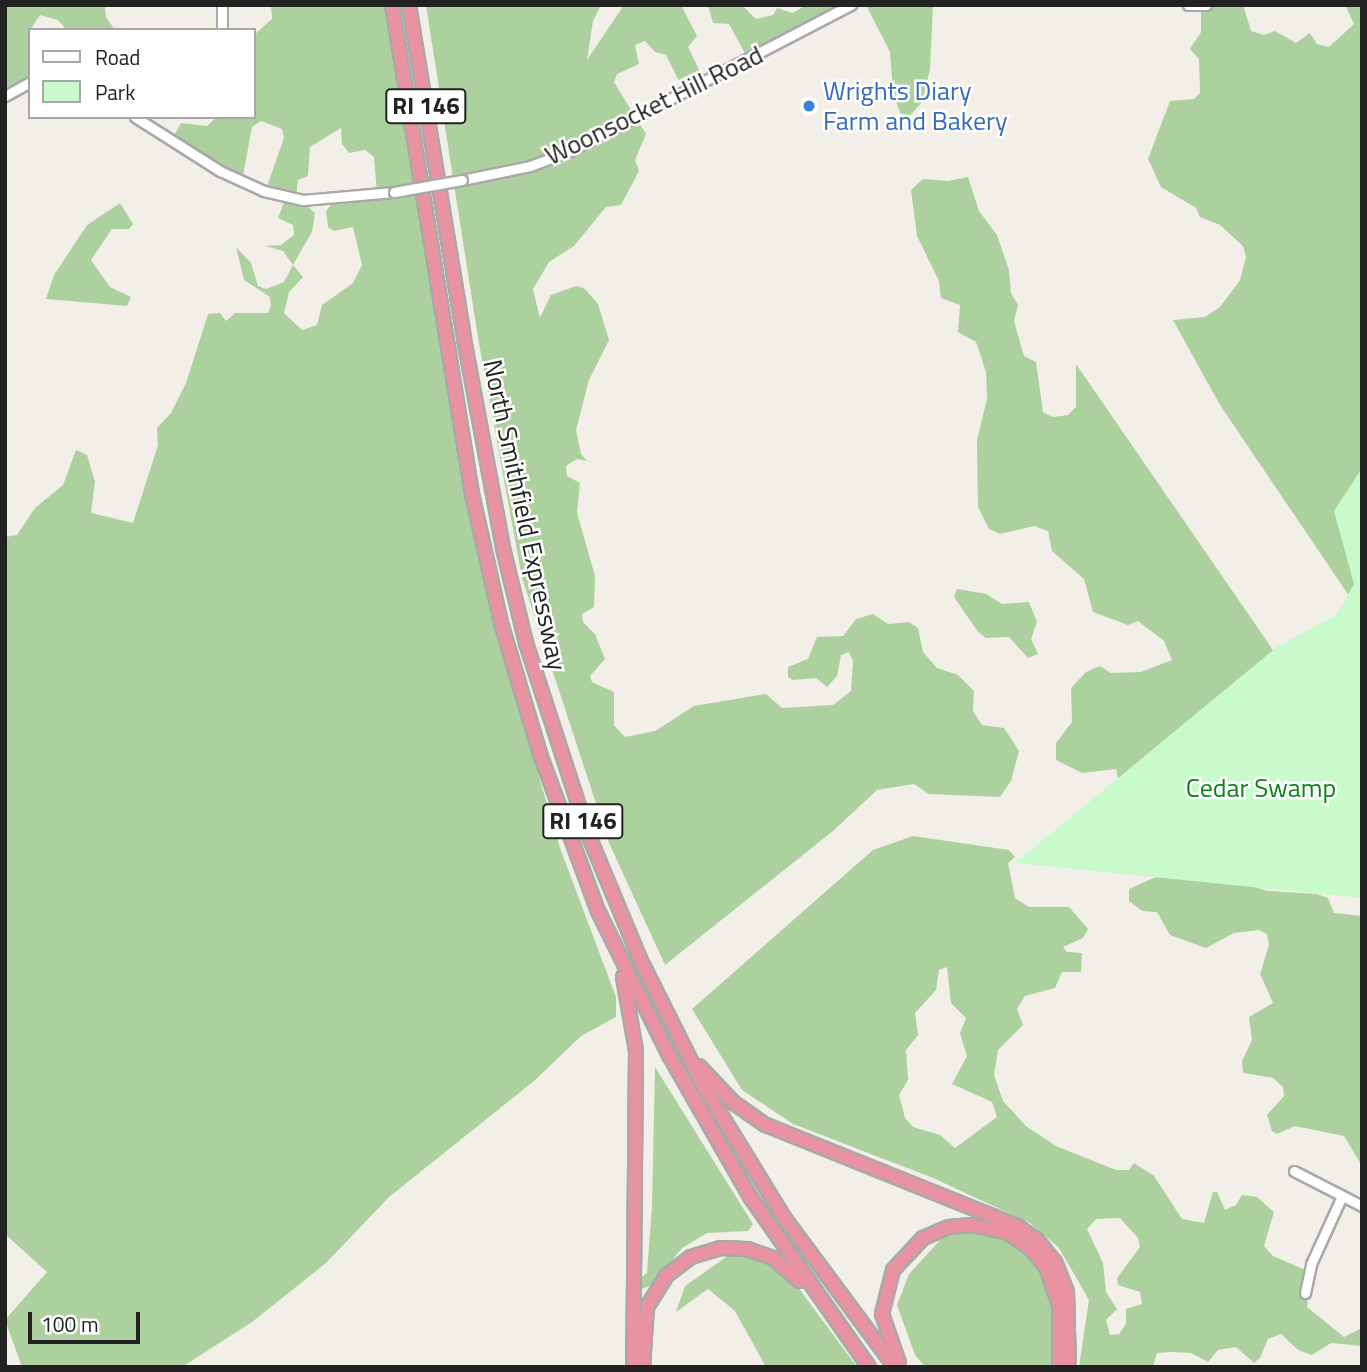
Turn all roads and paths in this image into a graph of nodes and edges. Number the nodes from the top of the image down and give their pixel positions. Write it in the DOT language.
graph roads {
  1 [pos="222,5"];
  2 [pos="392,5"];
  3 [pos="410,5"];
  4 [pos="851,5"];
  5 [pos="1188,5"];
  6 [pos="1206,5"];
  7 [pos="222,28"];
  8 [pos="28,83"];
  9 [pos="5,96"];
  10 [pos="138,119"];
  11 [pos="614,946"];
  12 [pos="689,1055"];
  13 [pos="1294,1171"];
  14 [pos="1342,1196"];
  15 [pos="1362,1206"];
  16 [pos="1305,1293"];
  17 [pos="828,1311"];
  18 [pos="633,1367"];
  19 [pos="643,1367"];
  20 [pos="869,1367"];
  21 [pos="895,1367"];
  22 [pos="901,1367"];
  23 [pos="1059,1367"];
  24 [pos="1069,1367"];
  1 -- 7 [label="street"];
  2 -- 11 [label="highway, North Smithfield Expressway / RI 146"];
  3 -- 12 [label="highway, North Smithfield Expressway / RI 146"];
  4 -- 10 [label="street, Woonsocket Hill Road, bridge"];
  5 -- 6 [label="street"];
  8 -- 9 [label="street"];
  11 -- 17 [label="highway, North Smithfield Expressway / RI 146"];
  11 -- 18 [label="highway"];
  12 -- 21 [label="highway, North Smithfield Expressway / RI 146"];
  12 -- 24 [label="highway"];
  13 -- 14 [label="street"];
  14 -- 15 [label="street"];
  14 -- 16 [label="street"];
  17 -- 19 [label="highway"];
  17 -- 20 [label="highway, North Smithfield Expressway / RI 146"];
  22 -- 23 [label="highway"];
}
